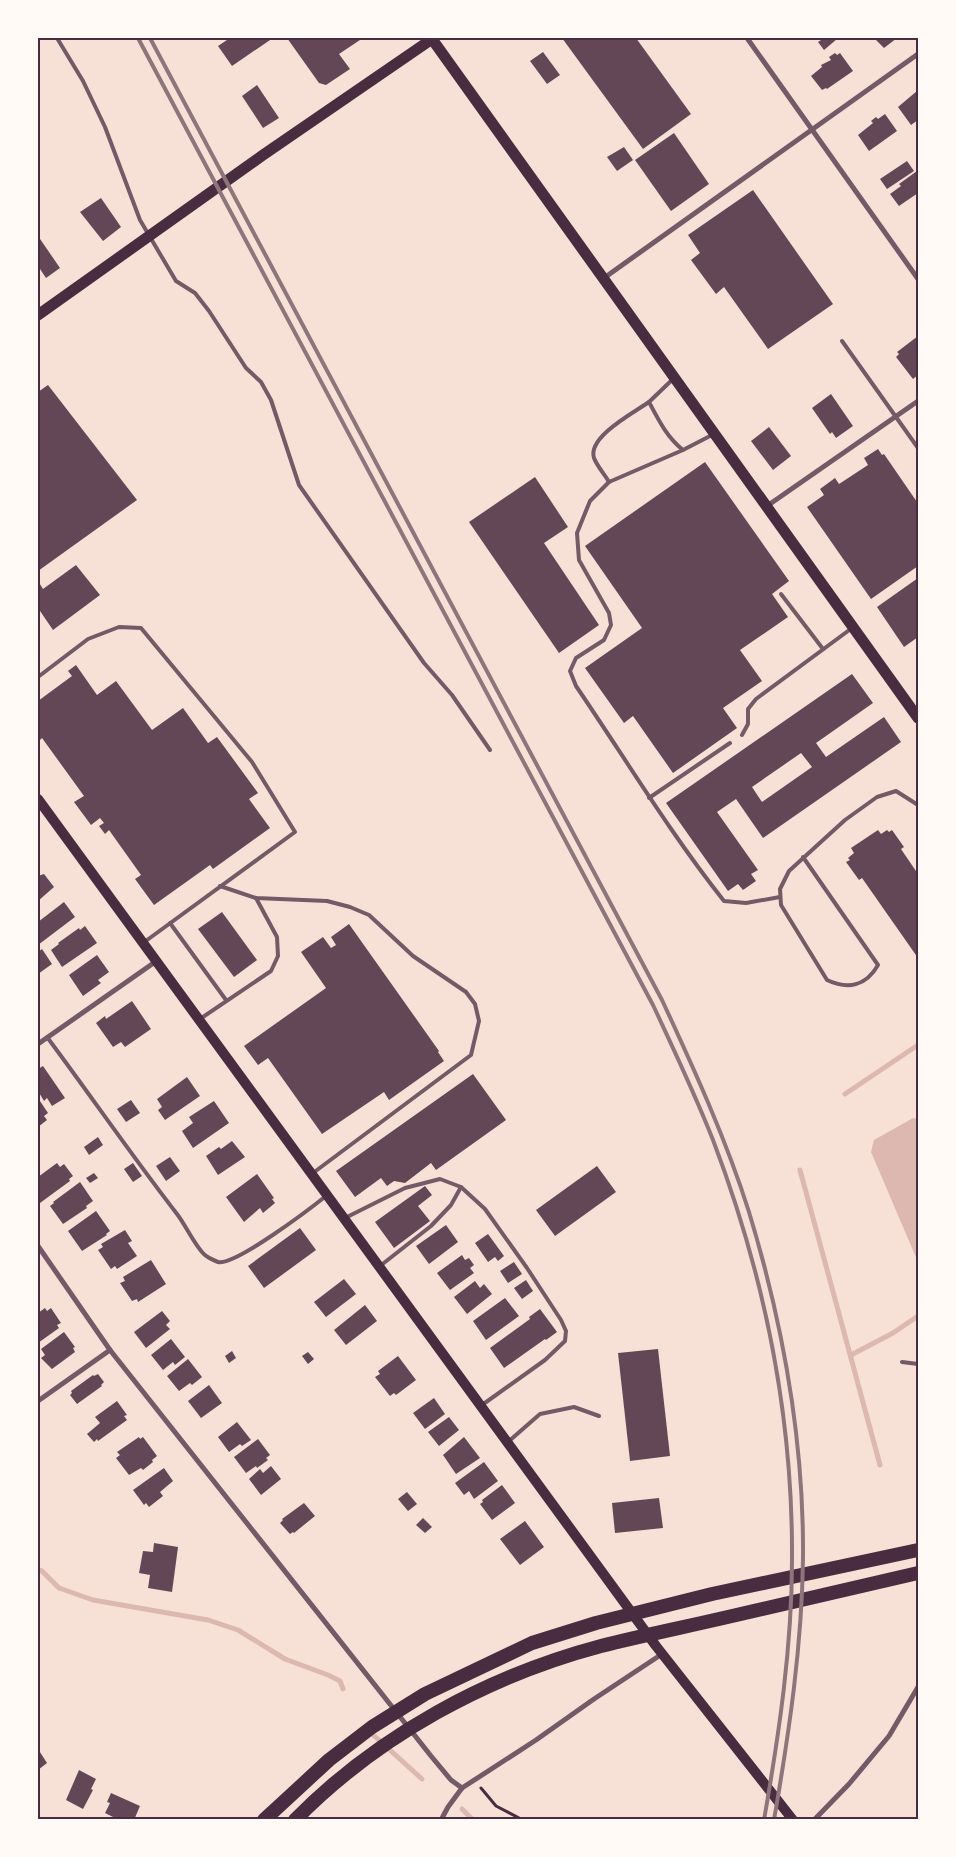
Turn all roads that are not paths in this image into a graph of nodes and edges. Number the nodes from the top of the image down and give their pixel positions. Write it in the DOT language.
graph roads {
  1 [pos="57,38"];
  2 [pos="433,38"];
  3 [pos="747,38"];
  4 [pos="918,54"];
  5 [pos="812,129"];
  6 [pos="150,236"];
  7 [pos="604,278"];
  8 [pos="918,278"];
  9 [pos="38,315"];
  10 [pos="842,341"];
  11 [pos="675,378"];
  12 [pos="918,401"];
  13 [pos="650,402"];
  14 [pos="895,417"];
  15 [pos="715,434"];
  16 [pos="918,448"];
  17 [pos="683,450"];
  18 [pos="609,482"];
  19 [pos="767,507"];
  20 [pos="781,594"];
  21 [pos="853,627"];
  22 [pos="824,649"];
  23 [pos="38,678"];
  24 [pos="918,718"];
  25 [pos="742,735"];
  26 [pos="730,743"];
  27 [pos="490,750"];
  28 [pos="649,798"];
  29 [pos="38,799"];
  30 [pos="918,805"];
  31 [pos="803,857"];
  32 [pos="220,886"];
  33 [pos="780,897"];
  34 [pos="256,898"];
  35 [pos="170,923"];
  36 [pos="142,944"];
  37 [pos="155,962"];
  38 [pos="226,1000"];
  39 [pos="198,1020"];
  40 [pos="47,1037"];
  41 [pos="38,1044"];
  42 [pos="312,1174"];
  43 [pos="461,1187"];
  44 [pos="328,1195"];
  45 [pos="345,1218"];
  46 [pos="38,1246"];
  47 [pos="380,1266"];
  48 [pos="110,1350"];
  49 [pos="902,1362"];
  50 [pos="918,1364"];
  51 [pos="38,1400"];
  52 [pos="482,1406"];
  53 [pos="600,1416"];
  54 [pos="508,1442"];
  55 [pos="918,1550"];
  56 [pos="918,1573"];
  57 [pos="660,1650"];
  58 [pos="918,1687"];
  59 [pos="462,1788"];
  60 [pos="264,1820"];
  61 [pos="295,1820"];
  62 [pos="442,1820"];
  63 [pos="793,1820"];
  64 [pos="814,1820"];
  1 -- 6 [label="lane"];
  2 -- 6 [label="main road"];
  2 -- 7 [label="main road"];
  3 -- 5 [label="street"];
  4 -- 5 [label="street"];
  5 -- 7 [label="street"];
  5 -- 8 [label="street"];
  6 -- 9 [label="main road"];
  6 -- 27 [label="lane"];
  7 -- 11 [label="main road"];
  10 -- 14 [label="lane"];
  11 -- 13 [label="lane"];
  11 -- 15 [label="main road"];
  12 -- 14 [label="street"];
  13 -- 17 [label="lane"];
  13 -- 18 [label="lane"];
  14 -- 16 [label="lane"];
  14 -- 19 [label="street"];
  15 -- 17 [label="lane"];
  15 -- 19 [label="main road"];
  17 -- 18 [label="lane"];
  18 -- 28 [label="lane"];
  19 -- 21 [label="main road"];
  20 -- 22 [label="lane"];
  21 -- 22 [label="lane"];
  21 -- 24 [label="main road"];
  22 -- 25 [label="lane"];
  23 -- 32 [label="lane"];
  26 -- 28 [label="lane"];
  28 -- 33 [label="lane"];
  29 -- 36 [label="main road"];
  30 -- 31 [label="lane"];
  31 -- 33 [label="lane"];
  31 -- 33 [label="lane"];
  32 -- 34 [label="lane"];
  32 -- 35 [label="lane"];
  34 -- 38 [label="lane"];
  34 -- 42 [label="lane"];
  35 -- 36 [label="lane"];
  35 -- 38 [label="lane"];
  36 -- 37 [label="main road"];
  37 -- 39 [label="main road"];
  37 -- 40 [label="street"];
  38 -- 39 [label="lane"];
  39 -- 42 [label="main road"];
  40 -- 41 [label="street"];
  40 -- 44 [label="lane"];
  42 -- 44 [label="main road"];
  43 -- 45 [label="lane"];
  43 -- 47 [label="lane"];
  43 -- 52 [label="lane"];
  44 -- 45 [label="main road"];
  45 -- 47 [label="main road"];
  46 -- 48 [label="street"];
  47 -- 52 [label="main road"];
  48 -- 51 [label="street"];
  48 -- 59 [label="street"];
  49 -- 50 [label="lane"];
  52 -- 54 [label="main road"];
  53 -- 54 [label="lane"];
  54 -- 57 [label="main road"];
  55 -- 60 [label="highway"];
  56 -- 61 [label="highway"];
  57 -- 59 [label="street"];
  57 -- 63 [label="main road"];
  58 -- 64 [label="street"];
  59 -- 62 [label="street"];
}
